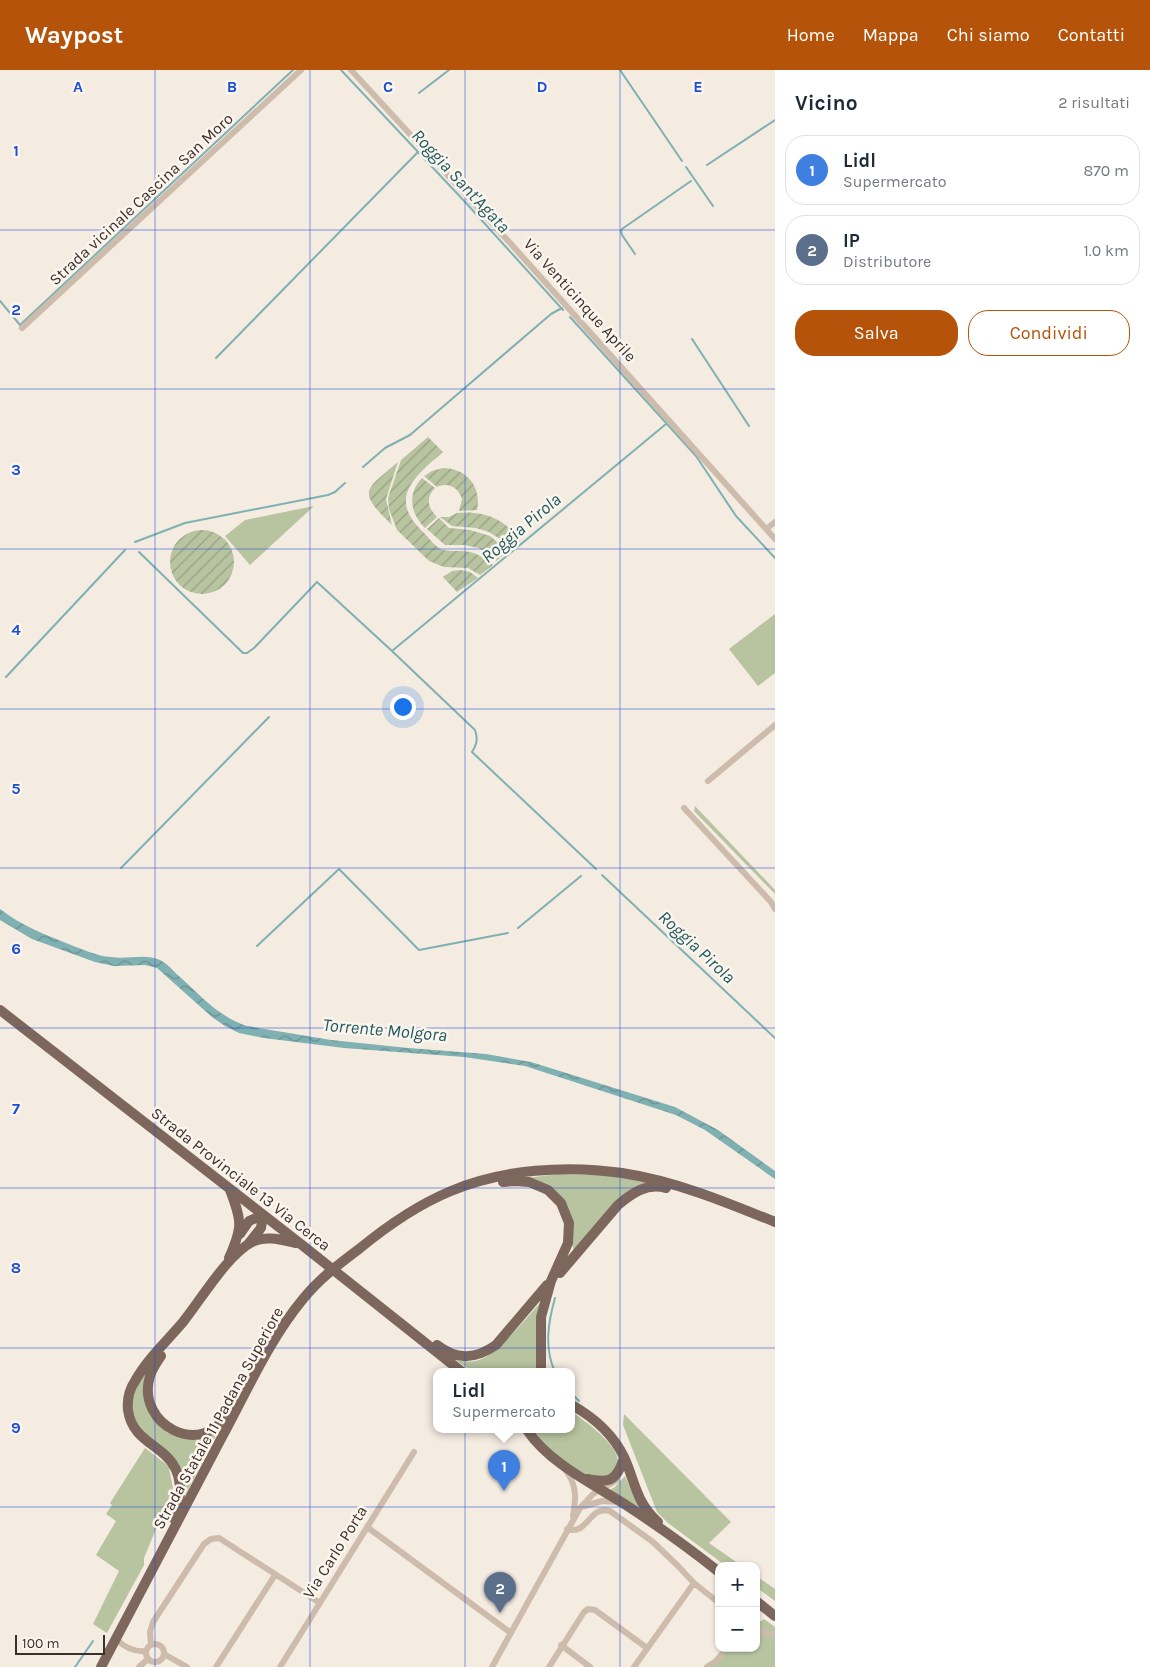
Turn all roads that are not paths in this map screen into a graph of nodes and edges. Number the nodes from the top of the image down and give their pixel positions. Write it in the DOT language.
graph roads {
  1 [pos="301,70"];
  2 [pos="350,70"];
  3 [pos="22,328"];
  4 [pos="775,522"];
  5 [pos="766,528"];
  6 [pos="775,539"];
  7 [pos="775,725"];
  8 [pos="708,781"];
  9 [pos="684,808"];
  10 [pos="773,904"];
  11 [pos="775,909"];
  12 [pos="0,1010"];
  13 [pos="456,1189"];
  14 [pos="230,1190"];
  15 [pos="737,1207"];
  16 [pos="263,1215"];
  17 [pos="775,1222"];
  18 [pos="242,1242"];
  19 [pos="302,1245"];
  20 [pos="551,1281"];
  21 [pos="365,1295"];
  22 [pos="546,1296"];
  23 [pos="183,1321"];
  24 [pos="541,1342"];
  25 [pos="457,1368"];
  26 [pos="540,1368"];
  27 [pos="548,1368"];
  28 [pos="254,1377"];
  29 [pos="575,1407"];
  30 [pos="529,1433"];
  31 [pos="414,1452"];
  32 [pos="624,1458"];
  33 [pos="562,1464"];
  34 [pos="584,1478"];
  35 [pos="601,1490"];
  36 [pos="624,1504"];
  37 [pos="580,1508"];
  38 [pos="572,1520"];
  39 [pos="367,1527"];
  40 [pos="567,1529"];
  41 [pos="679,1541"];
  42 [pos="157,1561"];
  43 [pos="715,1569"];
  44 [pos="274,1575"];
  45 [pos="694,1583"];
  46 [pos="715,1600"];
  47 [pos="320,1603"];
  48 [pos="760,1604"];
  49 [pos="775,1616"];
  50 [pos="760,1631"];
  51 [pos="511,1633"];
  52 [pos="775,1634"];
  53 [pos="116,1639"];
  54 [pos="151,1645"];
  55 [pos="561,1645"];
  56 [pos="646,1648"];
  57 [pos="146,1651"];
  58 [pos="724,1652"];
  59 [pos="164,1654"];
  60 [pos="148,1659"];
  61 [pos="101,1667"];
  62 [pos="139,1667"];
  63 [pos="187,1667"];
  64 [pos="216,1667"];
  65 [pos="280,1667"];
  66 [pos="492,1667"];
  67 [pos="549,1667"];
  68 [pos="590,1667"];
  69 [pos="634,1667"];
  70 [pos="707,1667"];
  1 -- 3 [label="street, Strada vicinale Cascina San Moro"];
  2 -- 5 [label="street, Via Venticinque Aprile"];
  4 -- 5 [label="street"];
  5 -- 6 [label="street, Via Venticinque Aprile"];
  7 -- 8 [label="street"];
  9 -- 10 [label="street"];
  10 -- 11 [label="street"];
  12 -- 14 [label="main road, Strada Provinciale 13 Via Cerca"];
  13 -- 15 [label="main road, Strada Statale 11 Padana Superiore"];
  13 -- 20 [label="main road"];
  13 -- 28 [label="main road, Strada Statale 11 Padana Superiore"];
  14 -- 16 [label="main road, Strada Provinciale 13 Via Cerca"];
  14 -- 18 [label="main road"];
  15 -- 17 [label="main road, Strada Statale 11 Padana Superiore"];
  15 -- 22 [label="main road"];
  16 -- 18 [label="main road"];
  16 -- 18 [label="main road"];
  16 -- 19 [label="main road, Strada Provinciale 13 Via Cerca"];
  18 -- 19 [label="main road"];
  18 -- 23 [label="main road"];
  19 -- 21 [label="main road, Strada Provinciale 13 Via Cerca"];
  20 -- 21 [label="main road"];
  20 -- 22 [label="main road"];
  21 -- 25 [label="main road, Strada Provinciale 13 Via Cerca"];
  22 -- 24 [label="main road"];
  23 -- 28 [label="main road"];
  23 -- 42 [label="main road"];
  24 -- 26 [label="main road"];
  24 -- 27 [label="main road"];
  28 -- 42 [label="main road, Strada Statale 11 Padana Superiore"];
  29 -- 32 [label="main road"];
  30 -- 33 [label="main road"];
  31 -- 39 [label="street, Via Carlo Porta"];
  32 -- 34 [label="main road"];
  32 -- 35 [label="street"];
  32 -- 41 [label="main road"];
  33 -- 34 [label="main road"];
  33 -- 38 [label="street"];
  34 -- 35 [label="main road"];
  35 -- 36 [label="main road"];
  35 -- 37 [label="street"];
  36 -- 37 [label="street"];
  36 -- 41 [label="main road"];
  37 -- 38 [label="street"];
  38 -- 40 [label="street"];
  39 -- 47 [label="street, Via Carlo Porta"];
  39 -- 51 [label="street"];
  40 -- 45 [label="street"];
  40 -- 51 [label="street"];
  41 -- 43 [label="main road"];
  42 -- 53 [label="main road, Strada Statale 11 Padana Superiore"];
  44 -- 47 [label="street"];
  44 -- 54 [label="street"];
  44 -- 64 [label="street"];
  45 -- 46 [label="street"];
  45 -- 56 [label="street"];
  47 -- 65 [label="street, Via Carlo Porta"];
  48 -- 49 [label="main road"];
  50 -- 52 [label="street"];
  51 -- 66 [label="street"];
  53 -- 57 [label="street"];
  53 -- 61 [label="main road, Strada Statale 11 Padana Superiore"];
  54 -- 57 [label="street"];
  54 -- 59 [label="street"];
  55 -- 56 [label="street"];
  55 -- 67 [label="street"];
  55 -- 68 [label="street"];
  56 -- 69 [label="street"];
  57 -- 60 [label="street"];
  58 -- 70 [label="street"];
  59 -- 60 [label="street"];
  59 -- 63 [label="street"];
  60 -- 62 [label="street"];
}
